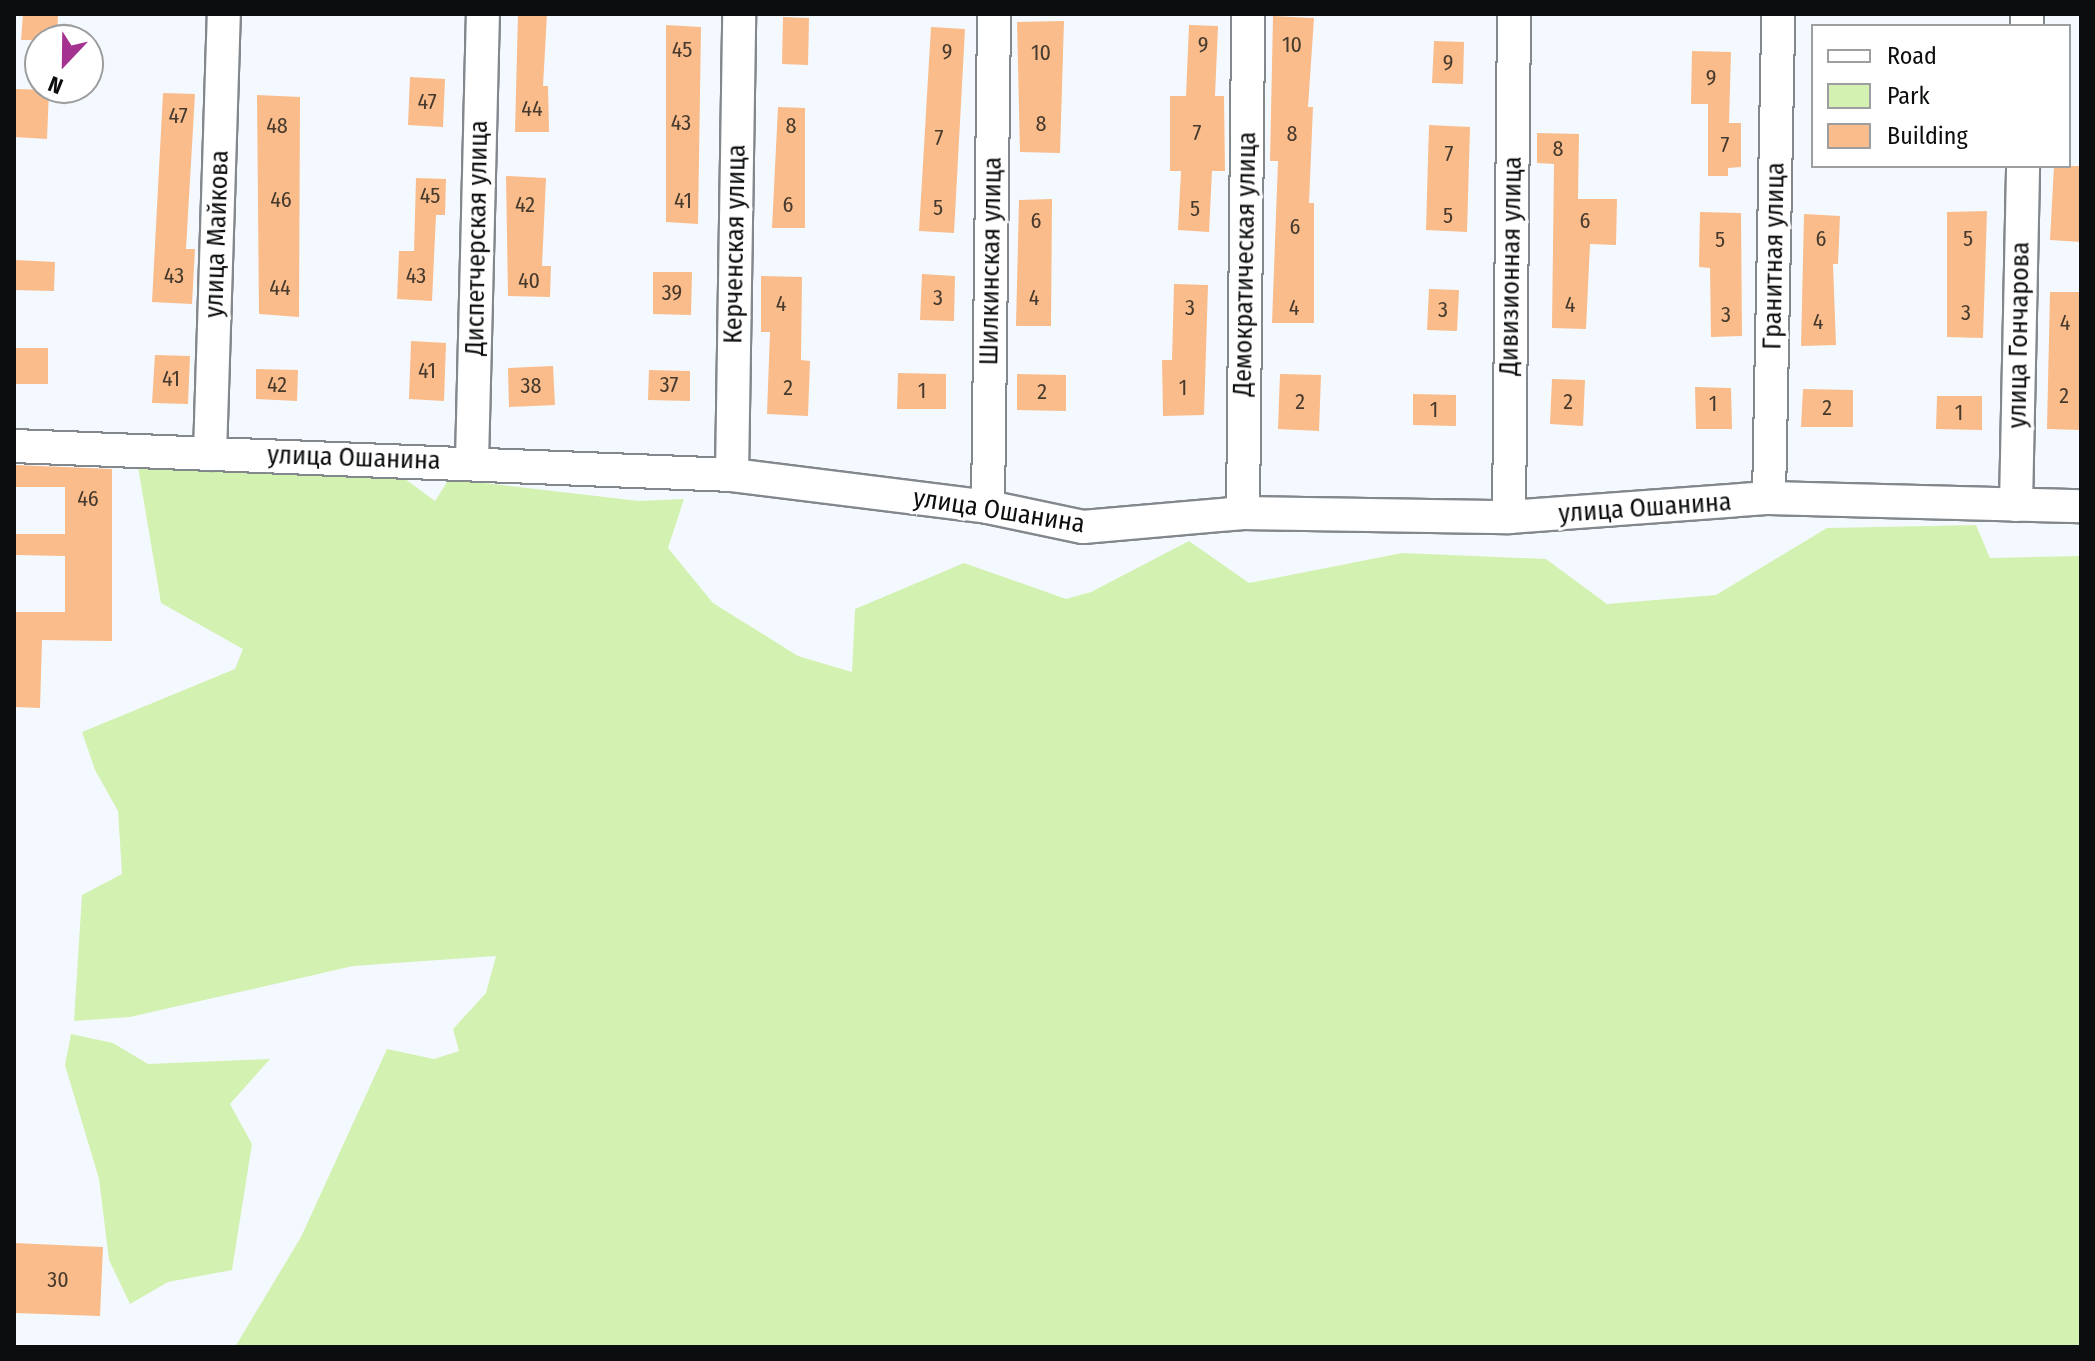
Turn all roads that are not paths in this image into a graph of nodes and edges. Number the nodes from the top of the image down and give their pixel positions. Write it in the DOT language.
graph roads {
  1 [pos="224,14"];
  2 [pos="483,14"];
  3 [pos="739,14"];
  4 [pos="994,14"];
  5 [pos="1248,14"];
  6 [pos="1514,14"];
  7 [pos="1778,14"];
  8 [pos="2023,168"];
  9 [pos="14,446"];
  10 [pos="210,454"];
  11 [pos="472,461"];
  12 [pos="732,475"];
  13 [pos="1769,498"];
  14 [pos="2016,505"];
  15 [pos="2081,506"];
  16 [pos="988,507"];
  17 [pos="1243,513"];
  18 [pos="1509,517"];
  1 -- 10 [label="street, улица Майкова"];
  2 -- 11 [label="street, Диспетчерская улица"];
  3 -- 12 [label="street, Керченская улица"];
  4 -- 16 [label="street, Шилкинская улица"];
  5 -- 17 [label="street, Демократическая улица"];
  6 -- 18 [label="street, Дивизионная улица"];
  7 -- 13 [label="street, Гранитная улица"];
  8 -- 14 [label="street, улица Гончарова"];
  9 -- 10 [label="street, улица Ошанина"];
  10 -- 11 [label="street, улица Ошанина"];
  11 -- 12 [label="street, улица Ошанина"];
  12 -- 16 [label="street, улица Ошанина"];
  13 -- 14 [label="street, улица Ошанина"];
  13 -- 18 [label="street, улица Ошанина"];
  14 -- 15 [label="street, улица Ошанина"];
  16 -- 17 [label="street, улица Ошанина"];
  17 -- 18 [label="street, улица Ошанина"];
}
